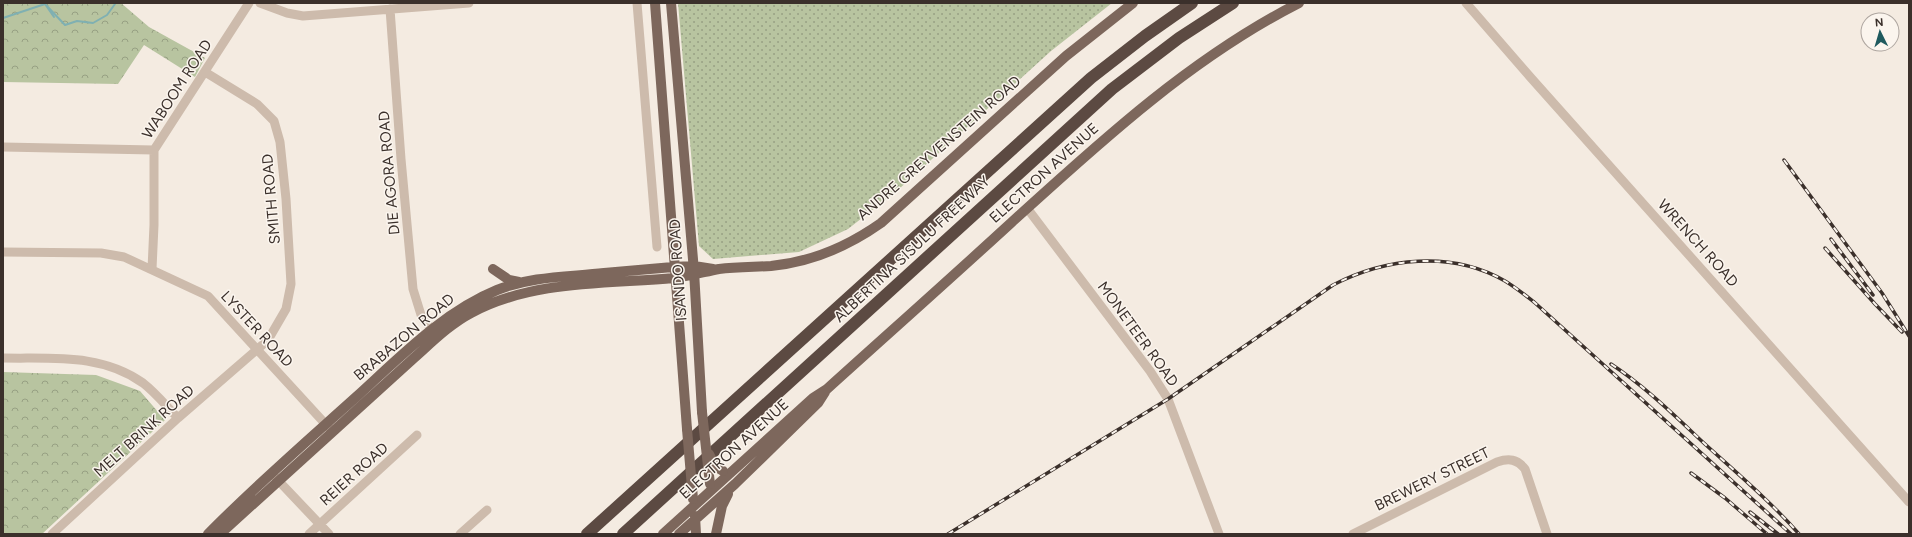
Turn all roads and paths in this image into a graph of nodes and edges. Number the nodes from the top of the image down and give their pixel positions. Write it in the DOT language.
graph roads {
  1 [pos="249,3"];
  2 [pos="260,3"];
  3 [pos="469,3"];
  4 [pos="637,3"];
  5 [pos="655,3"];
  6 [pos="671,3"];
  7 [pos="1133,3"];
  8 [pos="1192,3"];
  9 [pos="1233,3"];
  10 [pos="1298,3"];
  11 [pos="1466,3"];
  12 [pos="355,7"];
  13 [pos="390,9"];
  14 [pos="205,72"];
  15 [pos="3,148"];
  16 [pos="154,150"];
  17 [pos="1027,208"];
  18 [pos="657,247"];
  19 [pos="3,252"];
  20 [pos="673,267"];
  21 [pos="152,268"];
  22 [pos="493,269"];
  23 [pos="694,271"];
  24 [pos="674,278"];
  25 [pos="522,282"];
  26 [pos="435,333"];
  27 [pos="256,350"];
  28 [pos="3,358"];
  29 [pos="359,395"];
  30 [pos="366,403"];
  31 [pos="178,418"];
  32 [pos="326,424"];
  33 [pos="333,433"];
  34 [pos="418,435"];
  35 [pos="706,448"];
  36 [pos="272,474"];
  37 [pos="729,477"];
  38 [pos="279,482"];
  39 [pos="710,488"];
  40 [pos="694,502"];
  41 [pos="1909,502"];
  42 [pos="712,504"];
  43 [pos="487,510"];
  44 [pos="695,519"];
  45 [pos="320,524"];
  46 [pos="52,534"];
  47 [pos="208,534"];
  48 [pos="220,534"];
  49 [pos="309,534"];
  50 [pos="329,534"];
  51 [pos="460,534"];
  52 [pos="587,534"];
  53 [pos="624,534"];
  54 [pos="663,534"];
  55 [pos="679,534"];
  56 [pos="696,534"];
  57 [pos="715,534"];
  58 [pos="1219,534"];
  59 [pos="1353,534"];
  60 [pos="1547,534"];
  1 -- 14 [label="street, WABOOM ROAD"];
  2 -- 12 [label="street"];
  3 -- 13 [label="street"];
  4 -- 18 [label="street, ISANDO ROAD"];
  5 -- 20 [label="main road, ISANDO ROAD"];
  6 -- 23 [label="main road, ISANDO ROAD"];
  7 -- 23 [label="main road, ANDRE GREYVENSTEIN ROAD"];
  8 -- 52 [label="highway, ALBERTINA SISULU FREEWAY"];
  9 -- 53 [label="highway, ALBERTINA SISULU FREEWAY"];
  10 -- 17 [label="main road, ELECTRON AVENUE"];
  11 -- 41 [label="street, WRENCH ROAD"];
  12 -- 13 [label="street"];
  13 -- 26 [label="street, DIE AGORA ROAD"];
  14 -- 16 [label="street, WABOOM ROAD"];
  14 -- 27 [label="street, SMITH ROAD"];
  15 -- 16 [label="street"];
  16 -- 21 [label="street, WABOOM ROAD"];
  17 -- 37 [label="main road, ELECTRON AVENUE"];
  17 -- 58 [label="street, MONETEER ROAD"];
  19 -- 21 [label="street, LYSTER ROAD"];
  20 -- 23 [label="main road, BRABAZON ROAD"];
  20 -- 24 [label="main road, ISANDO ROAD"];
  20 -- 25 [label="main road, BRABAZON ROAD"];
  21 -- 27 [label="street, LYSTER ROAD"];
  22 -- 25 [label="main road"];
  23 -- 24 [label="main road, BRABAZON ROAD"];
  23 -- 35 [label="main road, ISANDO ROAD, bridge"];
  24 -- 26 [label="main road, BRABAZON ROAD"];
  24 -- 40 [label="main road, ISANDO ROAD, bridge"];
  25 -- 26 [label="main road, BRABAZON ROAD"];
  26 -- 29 [label="main road, BRABAZON ROAD"];
  26 -- 30 [label="main road, BRABAZON ROAD"];
  27 -- 31 [label="street, MELT BRINK ROAD"];
  27 -- 32 [label="street, LYSTER ROAD"];
  28 -- 31 [label="street"];
  29 -- 30 [label="main road"];
  29 -- 32 [label="main road, BRABAZON ROAD"];
  30 -- 33 [label="main road, BRABAZON ROAD"];
  31 -- 46 [label="street, MELT BRINK ROAD"];
  32 -- 33 [label="street, LYSTER ROAD"];
  32 -- 36 [label="main road, BRABAZON ROAD"];
  33 -- 38 [label="main road, BRABAZON ROAD"];
  34 -- 45 [label="street, REIER ROAD"];
  35 -- 37 [label="main road, bridge"];
  35 -- 39 [label="main road, ISANDO ROAD, bridge"];
  36 -- 38 [label="street"];
  36 -- 47 [label="main road, BRABAZON ROAD"];
  37 -- 39 [label="main road, ELECTRON AVENUE"];
  37 -- 42 [label="main road, ELECTRON AVENUE"];
  37 -- 57 [label="main road"];
  38 -- 45 [label="street"];
  38 -- 48 [label="main road, BRABAZON ROAD"];
  39 -- 40 [label="main road, ELECTRON AVENUE"];
  39 -- 42 [label="main road, ISANDO ROAD"];
  40 -- 44 [label="main road, ISANDO ROAD"];
  40 -- 54 [label="main road, ELECTRON AVENUE"];
  42 -- 44 [label="main road, ELECTRON AVENUE"];
  42 -- 57 [label="main road, ISANDO ROAD"];
  43 -- 51 [label="street"];
  44 -- 55 [label="main road, ELECTRON AVENUE"];
  44 -- 56 [label="main road, ISANDO ROAD"];
  45 -- 49 [label="street, REIER ROAD"];
  45 -- 50 [label="street"];
  59 -- 60 [label="street, BREWERY STREET"];
}
